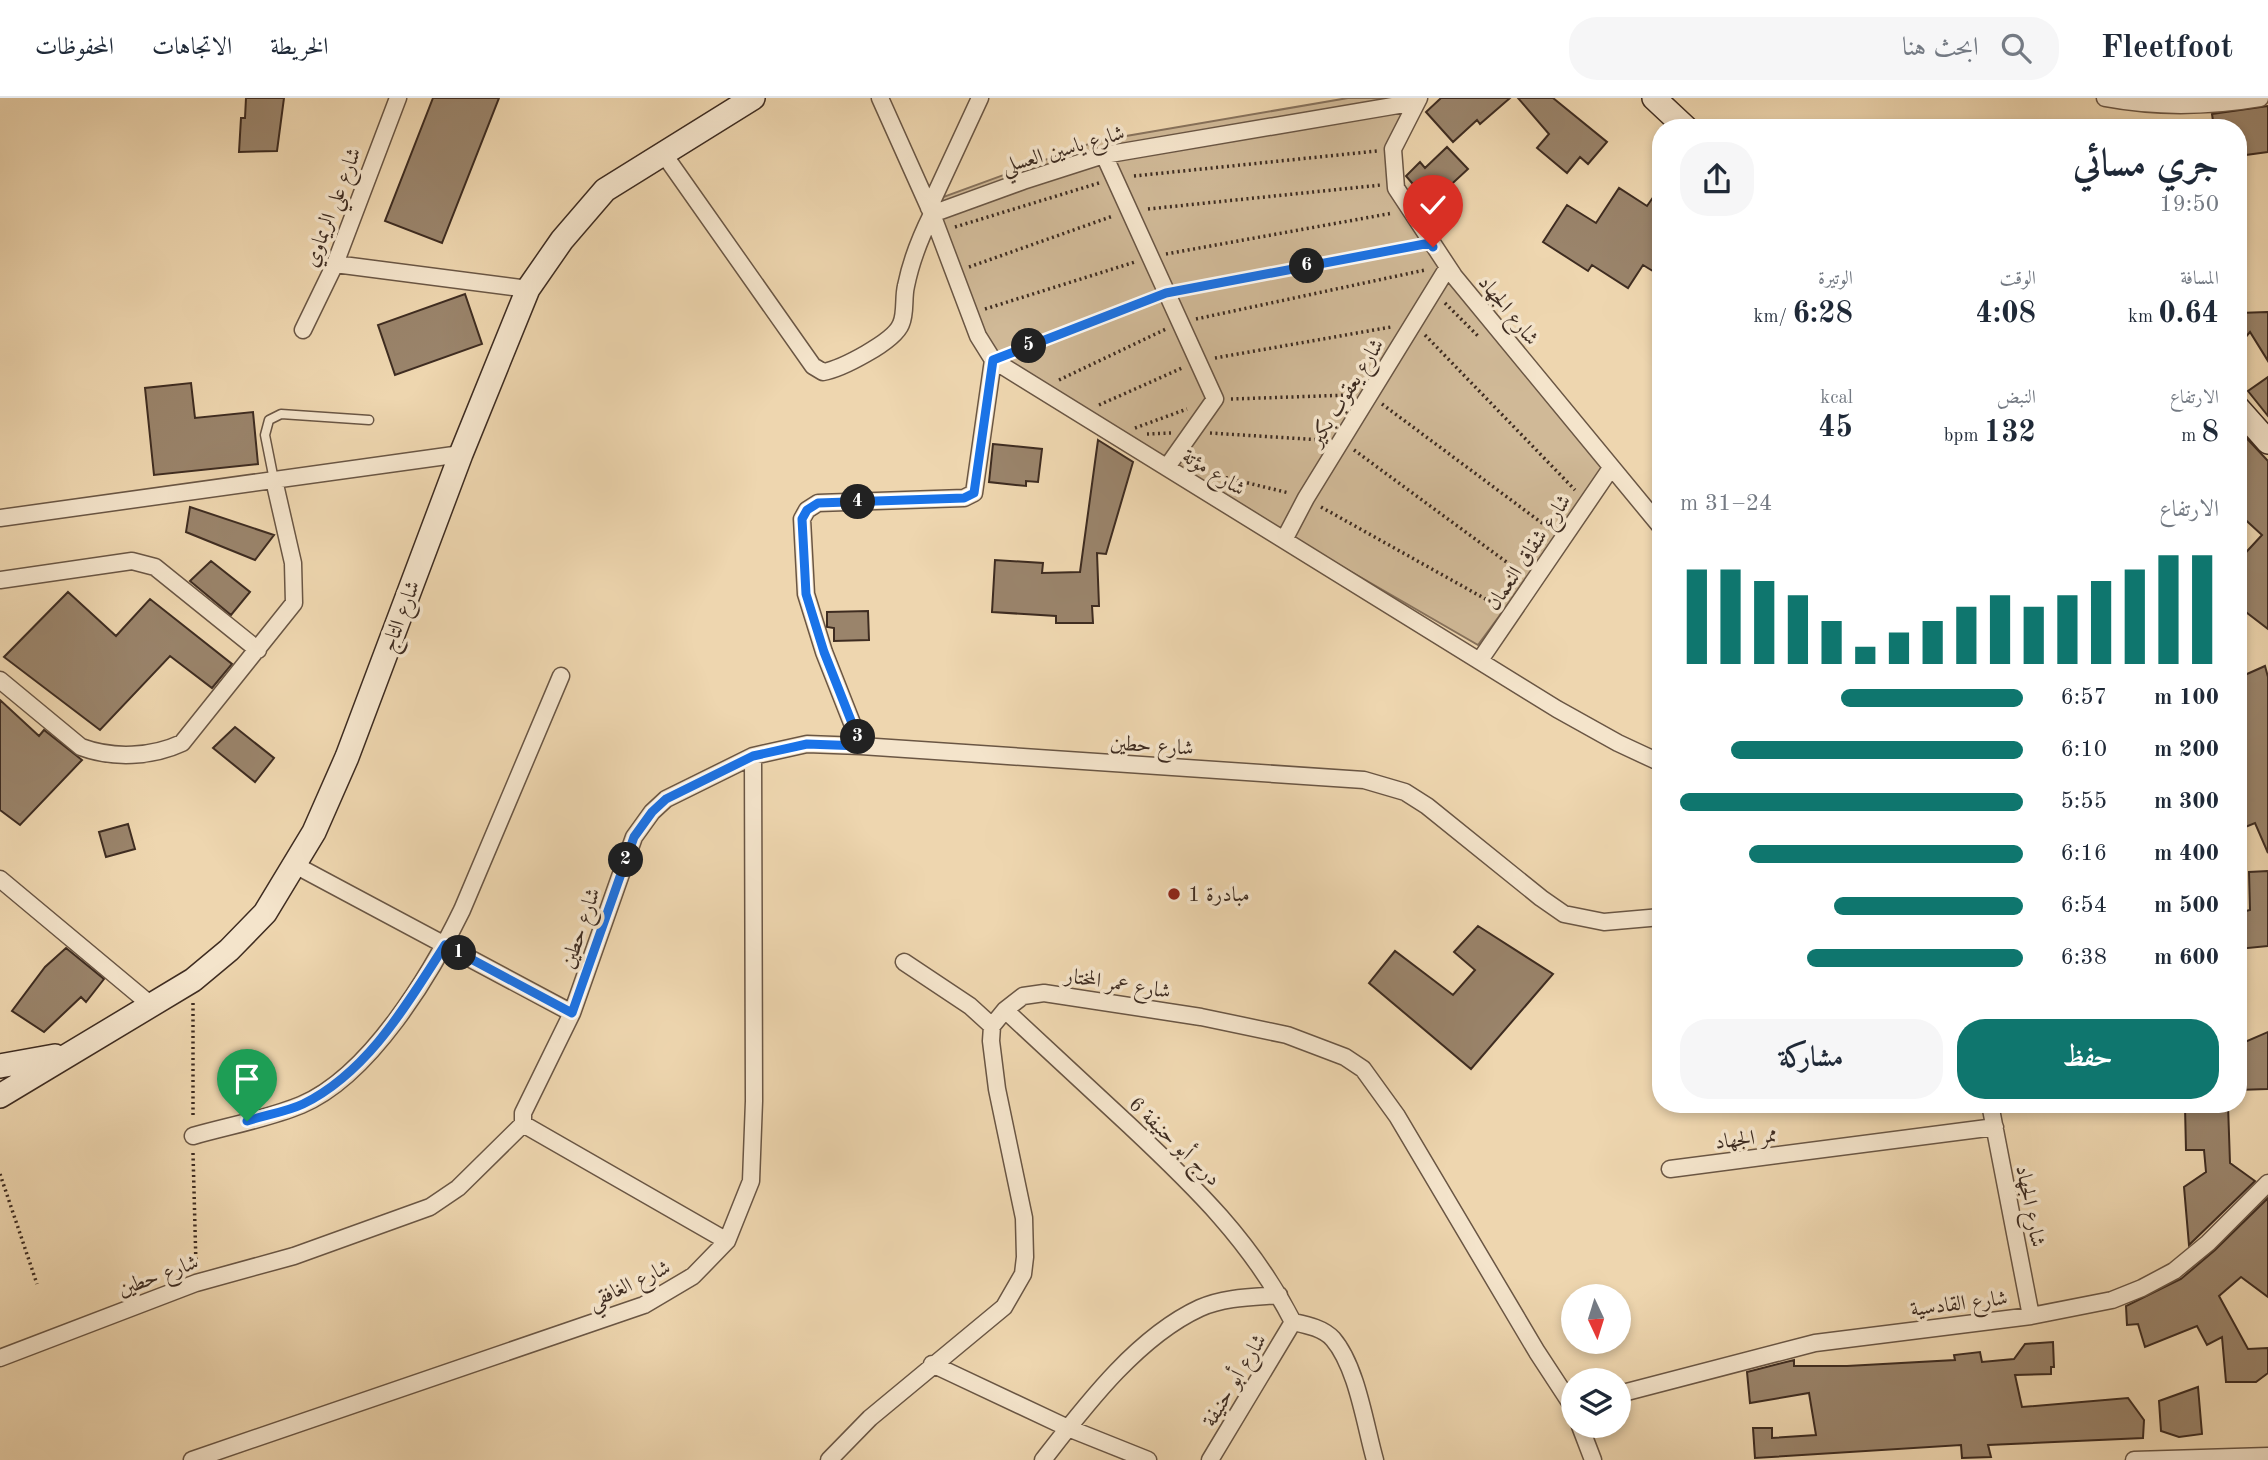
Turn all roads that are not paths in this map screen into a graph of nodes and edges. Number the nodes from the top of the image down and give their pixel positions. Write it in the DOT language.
graph roads {
  1 [pos="398,98"];
  2 [pos="753,98"];
  3 [pos="880,98"];
  4 [pos="980,98"];
  5 [pos="1654,98"];
  6 [pos="2105,98"];
  7 [pos="2260,98"];
  8 [pos="1418,100"];
  9 [pos="1676,119"];
  10 [pos="663,153"];
  11 [pos="1104,155"];
  12 [pos="931,211"];
  13 [pos="335,264"];
  14 [pos="1447,266"];
  15 [pos="528,289"];
  16 [pos="303,330"];
  17 [pos="993,360"];
  18 [pos="2247,418"];
  19 [pos="369,420"];
  20 [pos="2268,442"];
  21 [pos="461,454"];
  22 [pos="1167,467"];
  23 [pos="1611,468"];
  24 [pos="274,480"];
  25 [pos="1652,516"];
  26 [pos="0,518"];
  27 [pos="1283,540"];
  28 [pos="0,580"];
  29 [pos="258,650"];
  30 [pos="1480,660"];
  31 [pos="561,677"];
  32 [pos="0,680"];
  33 [pos="861,746"];
  34 [pos="753,756"];
  35 [pos="1652,758"];
  36 [pos="295,865"];
  37 [pos="0,879"];
  38 [pos="1652,919"];
  39 [pos="445,945"];
  40 [pos="904,962"];
  41 [pos="151,1005"];
  42 [pos="1005,1010"];
  43 [pos="572,1013"];
  44 [pos="992,1026"];
  45 [pos="68,1053"];
  46 [pos="0,1066"];
  47 [pos="0,1096"];
  48 [pos="1992,1113"];
  49 [pos="523,1124"];
  50 [pos="1994,1127"];
  51 [pos="193,1136"];
  52 [pos="1670,1168"];
  53 [pos="2268,1183"];
  54 [pos="727,1241"];
  55 [pos="1279,1295"];
  56 [pos="2031,1316"];
  57 [pos="1293,1322"];
  58 [pos="0,1358"];
  59 [pos="932,1364"];
  60 [pos="1561,1388"];
  61 [pos="1631,1391"];
  62 [pos="1068,1428"];
  63 [pos="1585,1438"];
  64 [pos="2268,1456"];
  65 [pos="192,1460"];
  66 [pos="829,1460"];
  67 [pos="1043,1460"];
  68 [pos="1148,1460"];
  69 [pos="1210,1460"];
  70 [pos="1375,1460"];
  71 [pos="1593,1460"];
  72 [pos="2134,1460"];
  1 -- 13 [label="street, شارع علي الريماوي"];
  2 -- 10 [label="street, شارع التاج"];
  3 -- 12 [label="street"];
  4 -- 12 [label="street"];
  5 -- 9 [label="street"];
  6 -- 7 [label="street"];
  8 -- 11 [label="street, شارع ياسين العسلي"];
  8 -- 14 [label="street, شارع الجهاد"];
  10 -- 12 [label="street"];
  10 -- 15 [label="street, شارع التاج"];
  11 -- 12 [label="street, شارع ياسين العسلي"];
  11 -- 22 [label="street"];
  12 -- 17 [label="street"];
  13 -- 15 [label="street"];
  13 -- 16 [label="street, شارع علي الريماوي"];
  14 -- 23 [label="street, شارع الجهاد"];
  14 -- 27 [label="street, شارع يعقوب بكير"];
  15 -- 21 [label="street, شارع التاج"];
  17 -- 22 [label="street, شارع مؤتة"];
  17 -- 33 [label="street"];
  18 -- 20 [label="street"];
  19 -- 24 [label="lane"];
  21 -- 24 [label="street"];
  21 -- 36 [label="street, شارع التاج"];
  22 -- 27 [label="street, شارع مؤتة"];
  23 -- 25 [label="street, شارع الجهاد"];
  23 -- 30 [label="street, شارع شقاق النعمان"];
  24 -- 26 [label="street"];
  24 -- 29 [label="street"];
  27 -- 30 [label="street, شارع مؤتة"];
  28 -- 29 [label="street"];
  29 -- 32 [label="street"];
  30 -- 35 [label="street, شارع مؤتة"];
  31 -- 39 [label="street"];
  33 -- 34 [label="street, شارع حطين"];
  33 -- 38 [label="street, شارع حطين"];
  34 -- 43 [label="street, شارع حطين"];
  34 -- 54 [label="street, شارع الغافقي"];
  36 -- 39 [label="street"];
  36 -- 41 [label="street, شارع التاج"];
  37 -- 41 [label="street"];
  39 -- 43 [label="street"];
  39 -- 51 [label="street"];
  40 -- 44 [label="street"];
  41 -- 45 [label="street, شارع التاج"];
  42 -- 44 [label="street, شارع عمر المختار"];
  42 -- 55 [label="street, درج أبو حنيفة 6"];
  42 -- 60 [label="street, شارع عمر المختار"];
  43 -- 49 [label="street, شارع حطين"];
  44 -- 59 [label="street"];
  45 -- 46 [label="street"];
  45 -- 47 [label="street, شارع التاج"];
  48 -- 50 [label="street, شارع الجهاد"];
  49 -- 54 [label="street"];
  49 -- 58 [label="street, شارع حطين"];
  50 -- 52 [label="street, ممر الجهاد"];
  50 -- 56 [label="street, شارع الجهاد"];
  53 -- 56 [label="street, شارع القادسية"];
  54 -- 65 [label="street, شارع الغافقي"];
  55 -- 57 [label="street, درج أبو حنيفة 6"];
  55 -- 62 [label="street"];
  56 -- 61 [label="street, شارع القادسية"];
  57 -- 69 [label="street, شارع أبو حنيفة"];
  57 -- 70 [label="street"];
  59 -- 62 [label="street"];
  59 -- 66 [label="street"];
  62 -- 67 [label="street"];
  62 -- 68 [label="street"];
  63 -- 71 [label="street"];
  64 -- 72 [label="street"];
}
